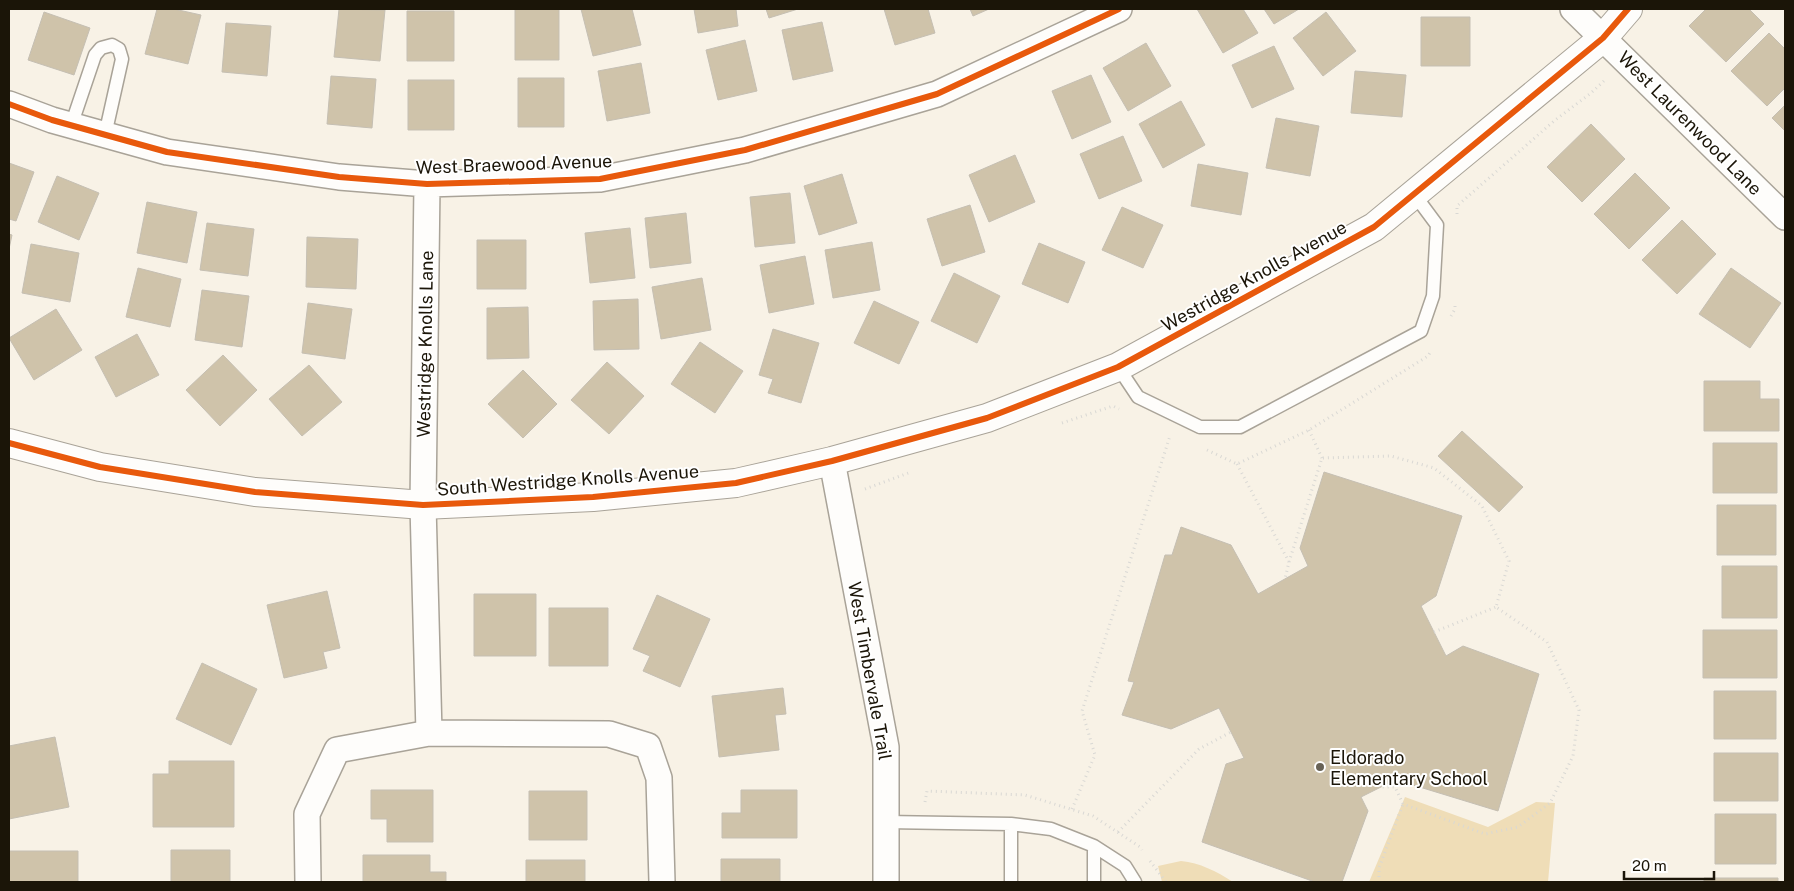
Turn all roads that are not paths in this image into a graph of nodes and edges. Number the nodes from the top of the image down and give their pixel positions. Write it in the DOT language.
graph roads {
  1 [pos="1119,9"];
  2 [pos="1573,9"];
  3 [pos="1628,9"];
  4 [pos="1602,38"];
  5 [pos="9,104"];
  6 [pos="71,126"];
  7 [pos="105,135"];
  8 [pos="427,184"];
  9 [pos="1414,194"];
  10 [pos="1785,217"];
  11 [pos="1118,367"];
  12 [pos="9,443"];
  13 [pos="832,461"];
  14 [pos="423,505"];
  15 [pos="429,733"];
  16 [pos="886,822"];
  17 [pos="1011,824"];
  18 [pos="1094,846"];
  19 [pos="308,882"];
  20 [pos="662,882"];
  21 [pos="886,882"];
  22 [pos="1011,882"];
  23 [pos="1094,882"];
  24 [pos="1135,882"];
  1 -- 8 [label="street, West Braewood Avenue"];
  2 -- 4 [label="street, West Laurenwood Lane"];
  3 -- 4 [label="street, Westridge Knolls Avenue"];
  4 -- 9 [label="street, Westridge Knolls Avenue"];
  4 -- 10 [label="street, West Laurenwood Lane"];
  5 -- 6 [label="street, West Braewood Avenue"];
  6 -- 7 [label="street, West Braewood Avenue"];
  6 -- 7 [label="lane"];
  7 -- 8 [label="street, West Braewood Avenue"];
  8 -- 14 [label="street, Westridge Knolls Lane"];
  9 -- 11 [label="street, Westridge Knolls Avenue"];
  9 -- 11 [label="lane"];
  11 -- 13 [label="street, Westridge Knolls Avenue"];
  12 -- 14 [label="street, South Westridge Knolls Avenue"];
  13 -- 14 [label="street, South Westridge Knolls Avenue"];
  13 -- 16 [label="street, West Timbervale Trail"];
  14 -- 15 [label="street, Westridge Knolls Lane"];
  15 -- 19 [label="street"];
  15 -- 20 [label="street"];
  16 -- 17 [label="lane"];
  16 -- 21 [label="street, West Timbervale Trail"];
  17 -- 18 [label="lane"];
  17 -- 22 [label="lane"];
  18 -- 23 [label="lane"];
  18 -- 24 [label="lane"];
}
